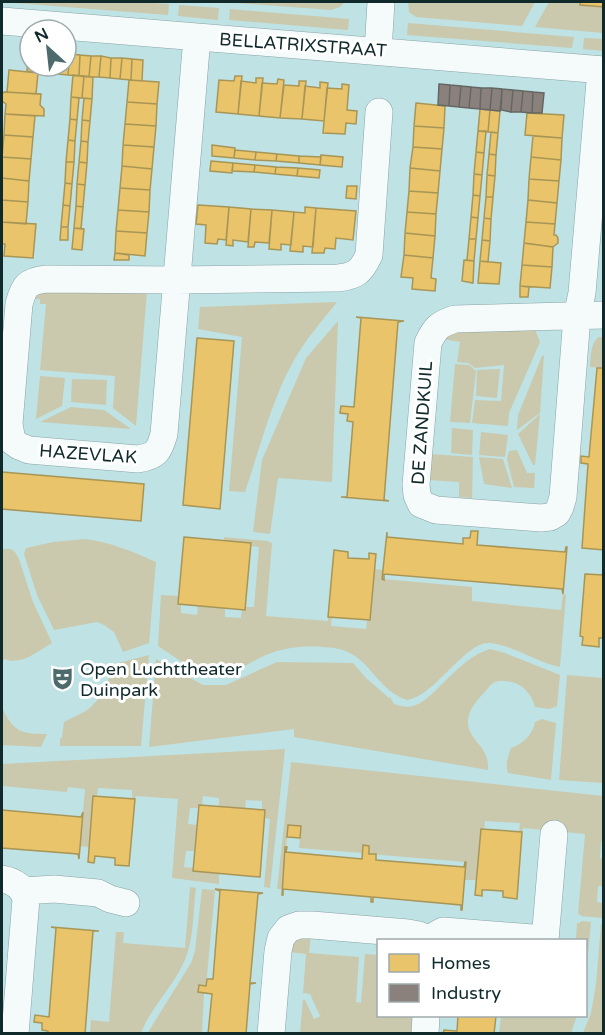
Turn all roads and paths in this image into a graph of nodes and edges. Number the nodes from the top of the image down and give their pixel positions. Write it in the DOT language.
graph roads {
  1 [pos="381,2"];
  2 [pos="2,21"];
  3 [pos="197,37"];
  4 [pos="378,51"];
  5 [pos="602,70"];
  6 [pos="379,112"];
  7 [pos="176,280"];
  8 [pos="590,315"];
  9 [pos="554,834"];
  10 [pos="13,885"];
  11 [pos="126,903"];
  12 [pos="425,939"];
  13 [pos="429,939"];
  14 [pos="534,939"];
  15 [pos="545,939"];
  16 [pos="426,1017"];
  17 [pos="15,1034"];
  18 [pos="271,1034"];
  19 [pos="425,1034"];
  1 -- 4 [label="street"];
  2 -- 3 [label="street, BELLATRIXSTRAAT"];
  3 -- 4 [label="street, BELLATRIXSTRAAT"];
  3 -- 7 [label="street, HAZEVLAK"];
  4 -- 5 [label="street, BELLATRIXSTRAAT"];
  5 -- 8 [label="street, DE ZANDKUIL"];
  6 -- 7 [label="street"];
  7 -- 7 [label="street, HAZEVLAK"];
  8 -- 8 [label="street, DE ZANDKUIL"];
  9 -- 15 [label="street"];
  10 -- 11 [label="street"];
  10 -- 17 [label="street"];
  12 -- 18 [label="street"];
  13 -- 14 [label="street"];
  16 -- 19 [label="street"];
}
